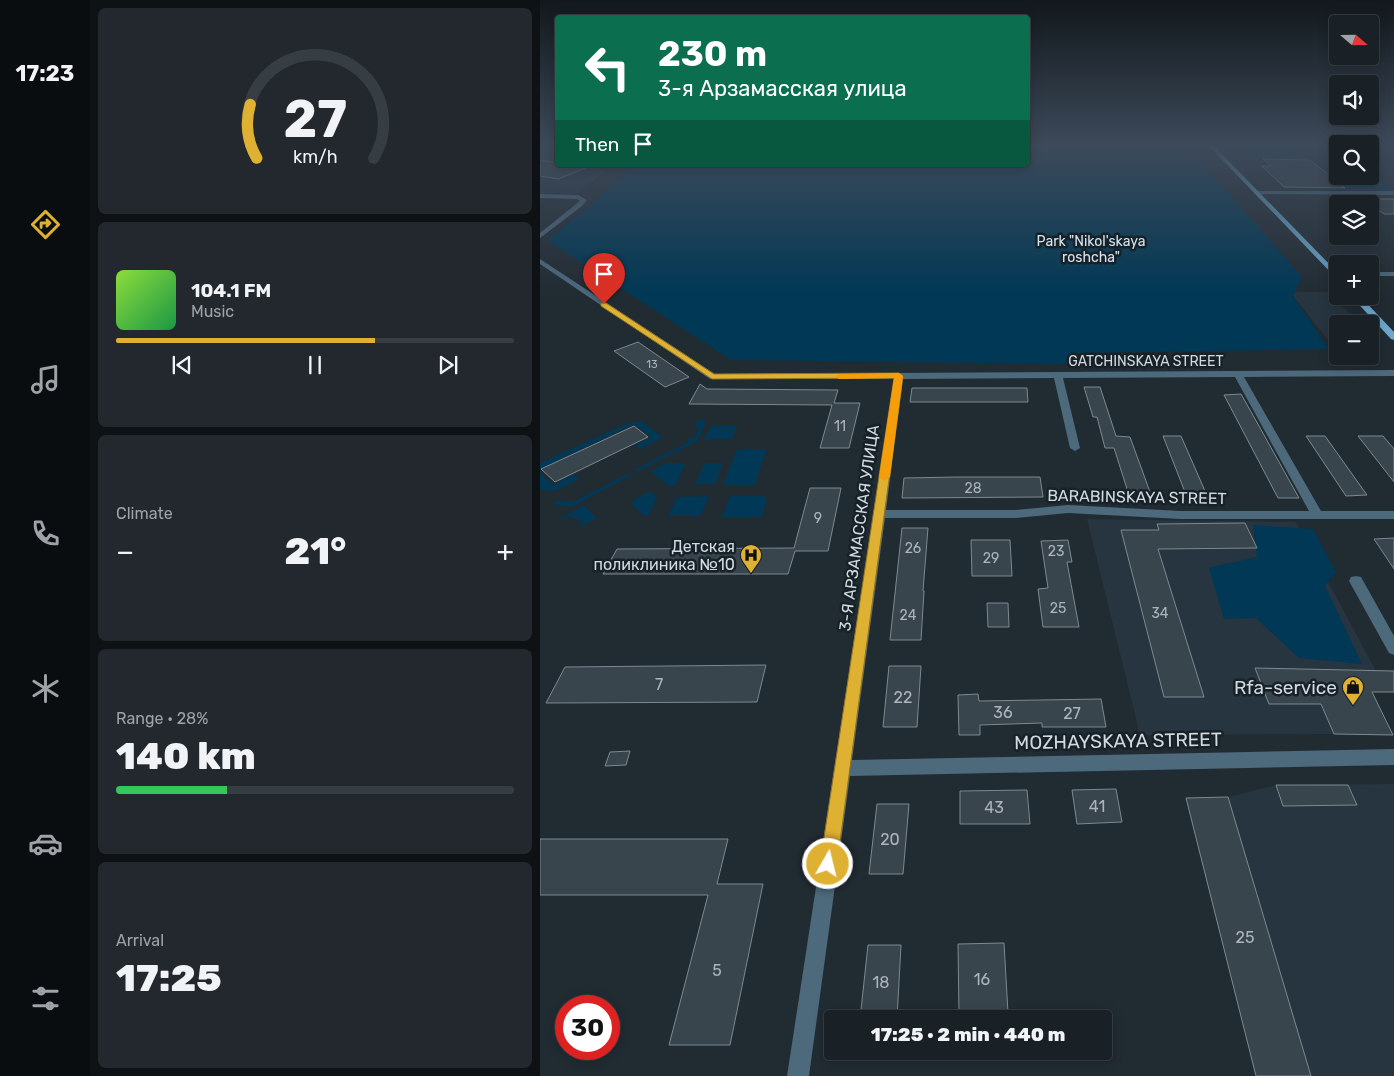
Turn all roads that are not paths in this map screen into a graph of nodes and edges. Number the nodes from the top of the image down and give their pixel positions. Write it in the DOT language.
graph roads {
  1 [pos="548,196"];
  2 [pos="1259,196"];
  3 [pos="540,236"];
  4 [pos="540,261"];
  5 [pos="1329,268"];
  6 [pos="1379,274"];
  7 [pos="1394,274"];
  8 [pos="1364,305"];
  9 [pos="1394,337"];
  10 [pos="1394,373"];
  11 [pos="1238,374"];
  12 [pos="1058,375"];
  13 [pos="899,376"];
  14 [pos="1075,448"];
  15 [pos="879,514"];
  16 [pos="1317,514"];
  17 [pos="1394,515"];
  18 [pos="1356,581"];
  19 [pos="1394,649"];
  20 [pos="1394,757"];
  21 [pos="842,768"];
  22 [pos="798,1076"];
  1 -- 3 [label="street"];
  2 -- 5 [label="main road"];
  4 -- 13 [label="street"];
  6 -- 7 [label="street"];
  8 -- 9 [label="main road"];
  10 -- 11 [label="street, GATCHINSKAYA STREET"];
  11 -- 12 [label="street, GATCHINSKAYA STREET"];
  11 -- 16 [label="street"];
  12 -- 13 [label="street, GATCHINSKAYA STREET"];
  12 -- 14 [label="street"];
  13 -- 15 [label="street, 3-Я АРЗАМАССКАЯ УЛИЦА"];
  15 -- 16 [label="street, BARABINSKAYA STREET"];
  15 -- 21 [label="street, 3-Я АРЗАМАССКАЯ УЛИЦА"];
  16 -- 17 [label="street, BARABINSKAYA STREET"];
  18 -- 19 [label="street"];
  20 -- 21 [label="street, MOZHAYSKAYA STREET"];
  21 -- 22 [label="street, 3-Я АРЗАМАССКАЯ УЛИЦА"];
}
